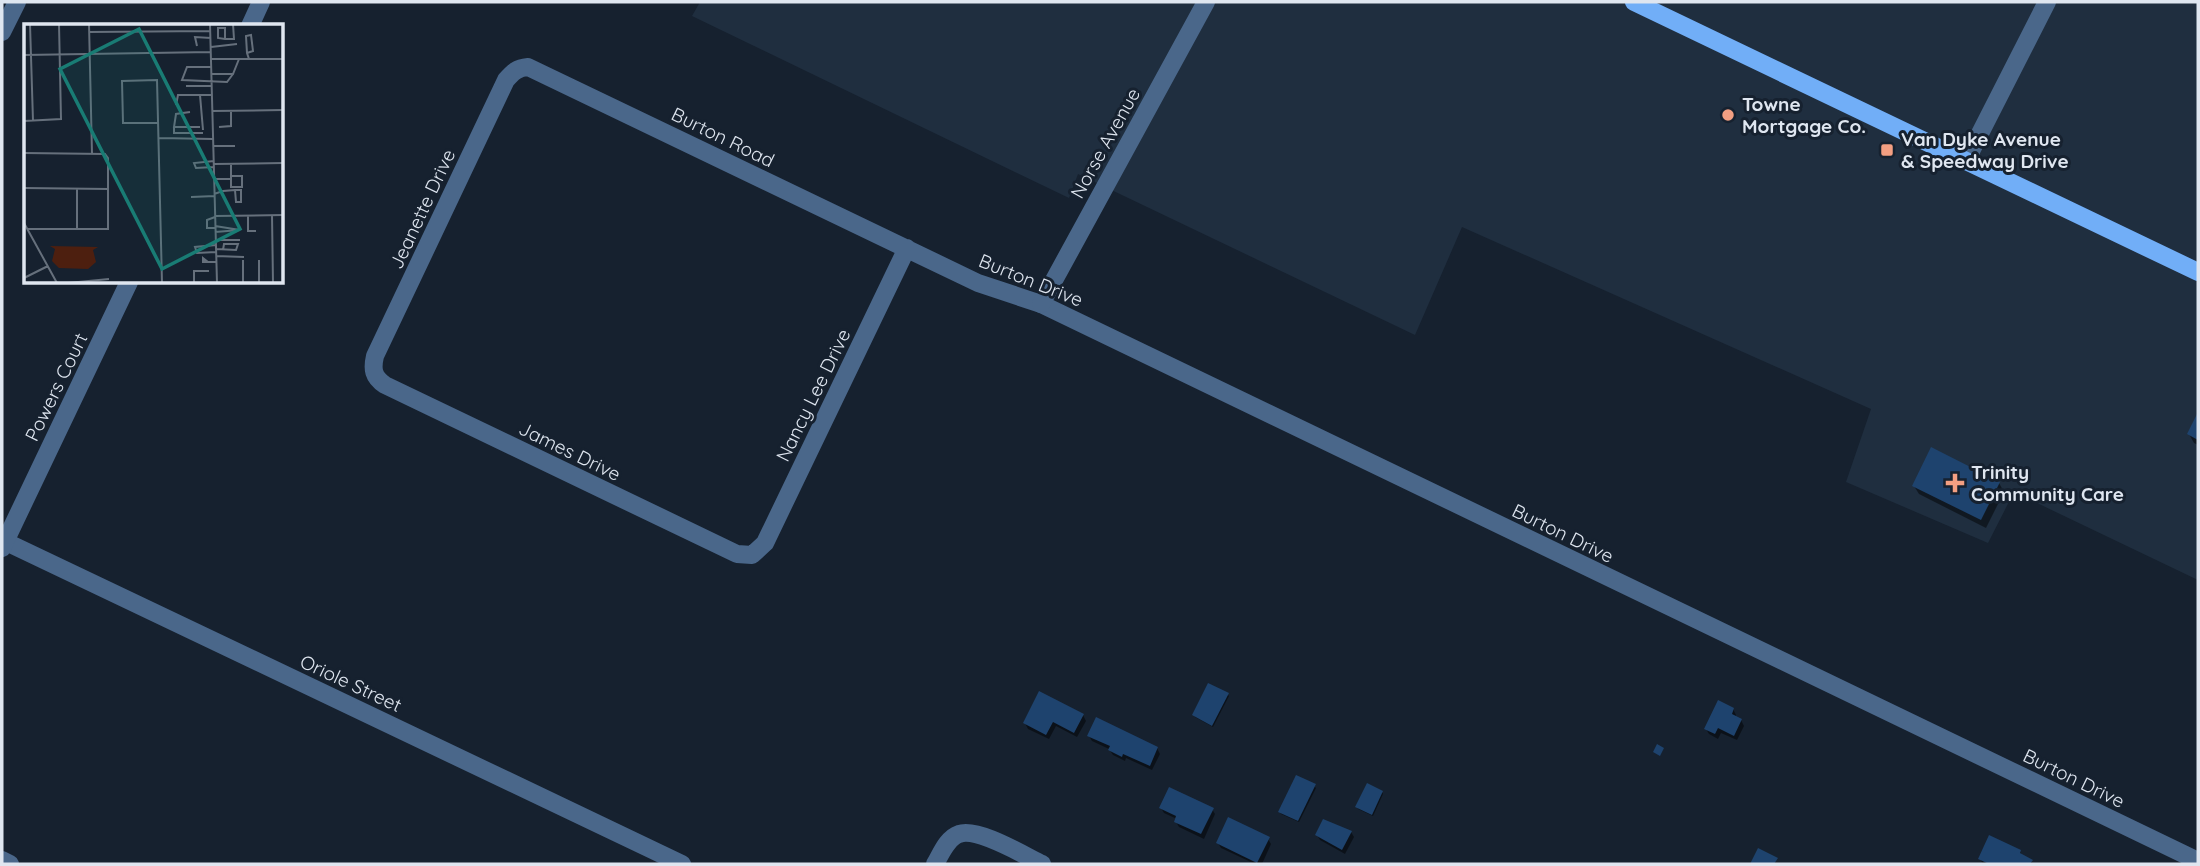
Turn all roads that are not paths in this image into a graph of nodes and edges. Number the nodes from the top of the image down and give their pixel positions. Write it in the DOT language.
graph roads {
  1 [pos="17,2"];
  2 [pos="261,2"];
  3 [pos="1206,2"];
  4 [pos="1634,2"];
  5 [pos="2047,2"];
  6 [pos="251,24"];
  7 [pos="2,33"];
  8 [pos="520,68"];
  9 [pos="1966,161"];
  10 [pos="907,248"];
  11 [pos="2198,272"];
  12 [pos="128,284"];
  13 [pos="1041,304"];
  14 [pos="374,375"];
  15 [pos="3,543"];
  16 [pos="752,555"];
  17 [pos="2,860"];
  18 [pos="2198,861"];
  19 [pos="10,864"];
  20 [pos="682,864"];
  21 [pos="935,864"];
  22 [pos="1042,864"];
  1 -- 7 [label="street"];
  2 -- 6 [label="street"];
  3 -- 13 [label="street, Norse Avenue"];
  4 -- 9 [label="main road"];
  5 -- 9 [label="street"];
  8 -- 10 [label="street, Burton Road"];
  8 -- 14 [label="street, Jeanette Drive"];
  9 -- 11 [label="main road"];
  10 -- 13 [label="street, Burton Drive"];
  10 -- 16 [label="street, Nancy Lee Drive"];
  12 -- 15 [label="street, Powers Court"];
  13 -- 18 [label="street, Burton Drive"];
  14 -- 16 [label="street, James Drive"];
  15 -- 20 [label="street, Oriole Street"];
  17 -- 19 [label="street"];
  21 -- 22 [label="street"];
}
